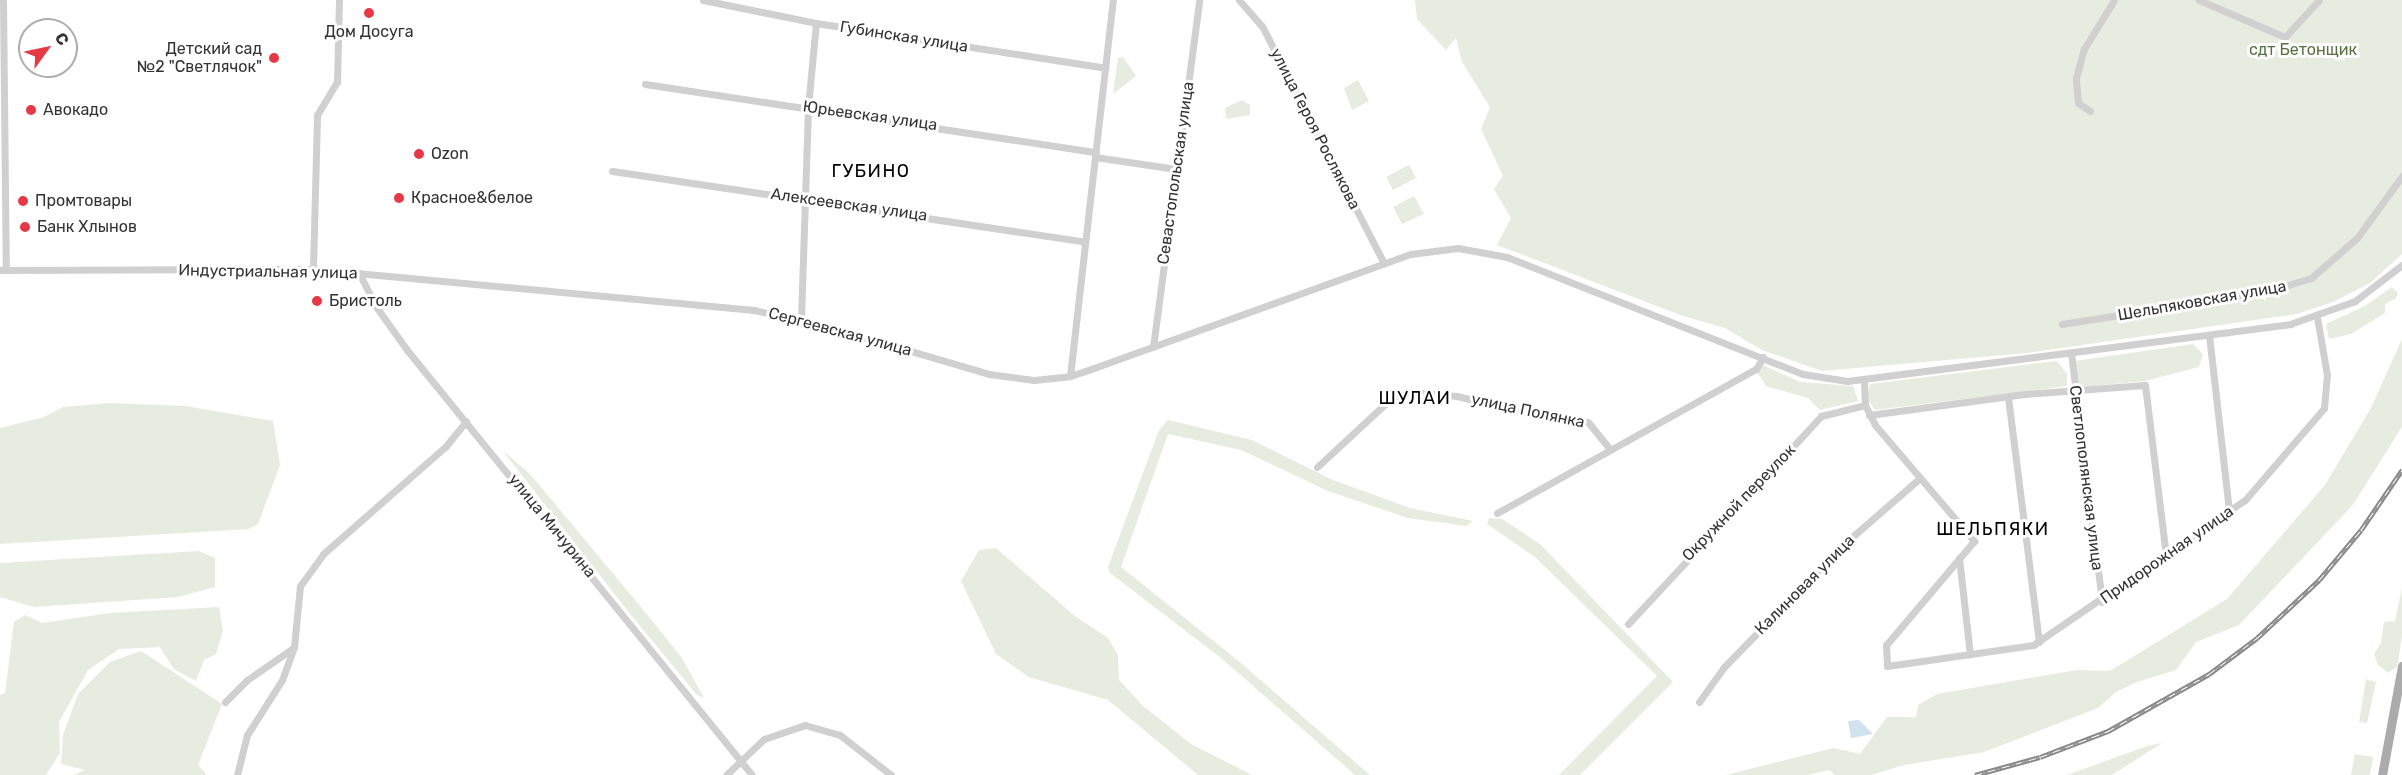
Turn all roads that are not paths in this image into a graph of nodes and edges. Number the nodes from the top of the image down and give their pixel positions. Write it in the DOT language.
graph roads {
  1 [pos="3,0"];
  2 [pos="339,0"];
  3 [pos="704,0"];
  4 [pos="1113,0"];
  5 [pos="1199,0"];
  6 [pos="1239,0"];
  7 [pos="2114,0"];
  8 [pos="2199,0"];
  9 [pos="2319,0"];
  10 [pos="816,23"];
  11 [pos="1106,68"];
  12 [pos="645,84"];
  13 [pos="808,107"];
  14 [pos="2090,111"];
  15 [pos="1096,154"];
  16 [pos="1176,169"];
  17 [pos="612,171"];
  18 [pos="2402,176"];
  19 [pos="807,199"];
  20 [pos="1086,242"];
  21 [pos="1384,263"];
  22 [pos="2402,265"];
  23 [pos="313,269"];
  24 [pos="3,270"];
  25 [pos="359,273"];
  26 [pos="571,291"];
  27 [pos="2317,317"];
  28 [pos="801,320"];
  29 [pos="2062,324"];
  30 [pos="2209,335"];
  31 [pos="1153,346"];
  32 [pos="2071,353"];
  33 [pos="1763,357"];
  34 [pos="1070,376"];
  35 [pos="1864,380"];
  36 [pos="2075,390"];
  37 [pos="2008,397"];
  38 [pos="1865,405"];
  39 [pos="1869,415"];
  40 [pos="466,421"];
  41 [pos="1610,449"];
  42 [pos="1317,466"];
  43 [pos="1920,478"];
  44 [pos="2229,510"];
  45 [pos="1497,513"];
  46 [pos="2166,557"];
  47 [pos="1959,558"];
  48 [pos="2102,602"];
  49 [pos="1628,624"];
  50 [pos="2039,642"];
  51 [pos="294,647"];
  52 [pos="1970,654"];
  53 [pos="2402,666"];
  54 [pos="225,702"];
  55 [pos="1699,702"];
  56 [pos="741,759"];
  57 [pos="237,775"];
  58 [pos="726,775"];
  59 [pos="752,775"];
  60 [pos="891,775"];
  61 [pos="2382,775"];
  1 -- 24 [label="street"];
  2 -- 23 [label="street"];
  3 -- 10 [label="street, Губинская улица"];
  4 -- 11 [label="street"];
  5 -- 16 [label="street, Севастопольская улица"];
  6 -- 21 [label="street, улица Героя Рослякова"];
  7 -- 14 [label="street"];
  8 -- 9 [label="street"];
  10 -- 11 [label="street, Губинская улица"];
  10 -- 13 [label="street"];
  11 -- 15 [label="street"];
  12 -- 13 [label="street, Юрьевская улица"];
  13 -- 15 [label="street, Юрьевская улица"];
  13 -- 19 [label="street"];
  15 -- 16 [label="street, Юрьевская улица"];
  15 -- 20 [label="street"];
  16 -- 31 [label="street, Севастопольская улица"];
  17 -- 19 [label="street, Алексеевская улица"];
  18 -- 29 [label="street, Шельпяковская улица"];
  19 -- 20 [label="street, Алексеевская улица"];
  19 -- 28 [label="street"];
  20 -- 34 [label="street"];
  21 -- 31 [label="street, Сергеевская улица"];
  21 -- 33 [label="street, Сергеевская улица"];
  22 -- 27 [label="street, Сергеевская улица"];
  23 -- 24 [label="street, Индустриальная улица"];
  23 -- 25 [label="street, Индустриальная улица"];
  25 -- 26 [label="street, Индустриальная улица"];
  25 -- 40 [label="street, улица Мичурина"];
  26 -- 28 [label="street, Сергеевская улица"];
  27 -- 30 [label="street, Сергеевская улица"];
  27 -- 44 [label="street, Придорожная улица"];
  28 -- 34 [label="street, Сергеевская улица"];
  30 -- 32 [label="street, Сергеевская улица"];
  30 -- 44 [label="street"];
  31 -- 34 [label="street, Сергеевская улица"];
  32 -- 35 [label="street, Сергеевская улица"];
  32 -- 36 [label="street, Светлополянская улица"];
  33 -- 35 [label="street, Сергеевская улица"];
  33 -- 41 [label="street"];
  35 -- 38 [label="street"];
  36 -- 37 [label="street"];
  36 -- 46 [label="street"];
  36 -- 48 [label="street, Светлополянская улица"];
  37 -- 39 [label="street"];
  37 -- 50 [label="street"];
  38 -- 39 [label="street"];
  38 -- 49 [label="street, Окружной переулок"];
  39 -- 43 [label="street"];
  40 -- 51 [label="street"];
  40 -- 56 [label="street, улица Мичурина"];
  41 -- 42 [label="street, улица Полянка"];
  41 -- 45 [label="street"];
  43 -- 47 [label="street"];
  43 -- 55 [label="street, Калиновая улица"];
  44 -- 46 [label="street, Придорожная улица"];
  46 -- 48 [label="street, Придорожная улица"];
  47 -- 52 [label="street"];
  47 -- 52 [label="street, Придорожная улица"];
  48 -- 50 [label="street, Придорожная улица"];
  50 -- 52 [label="street, Придорожная улица"];
  51 -- 54 [label="street"];
  51 -- 57 [label="street"];
  53 -- 61 [label="main road"];
  56 -- 58 [label="street"];
  56 -- 59 [label="street, улица Мичурина"];
  56 -- 60 [label="street"];
}
